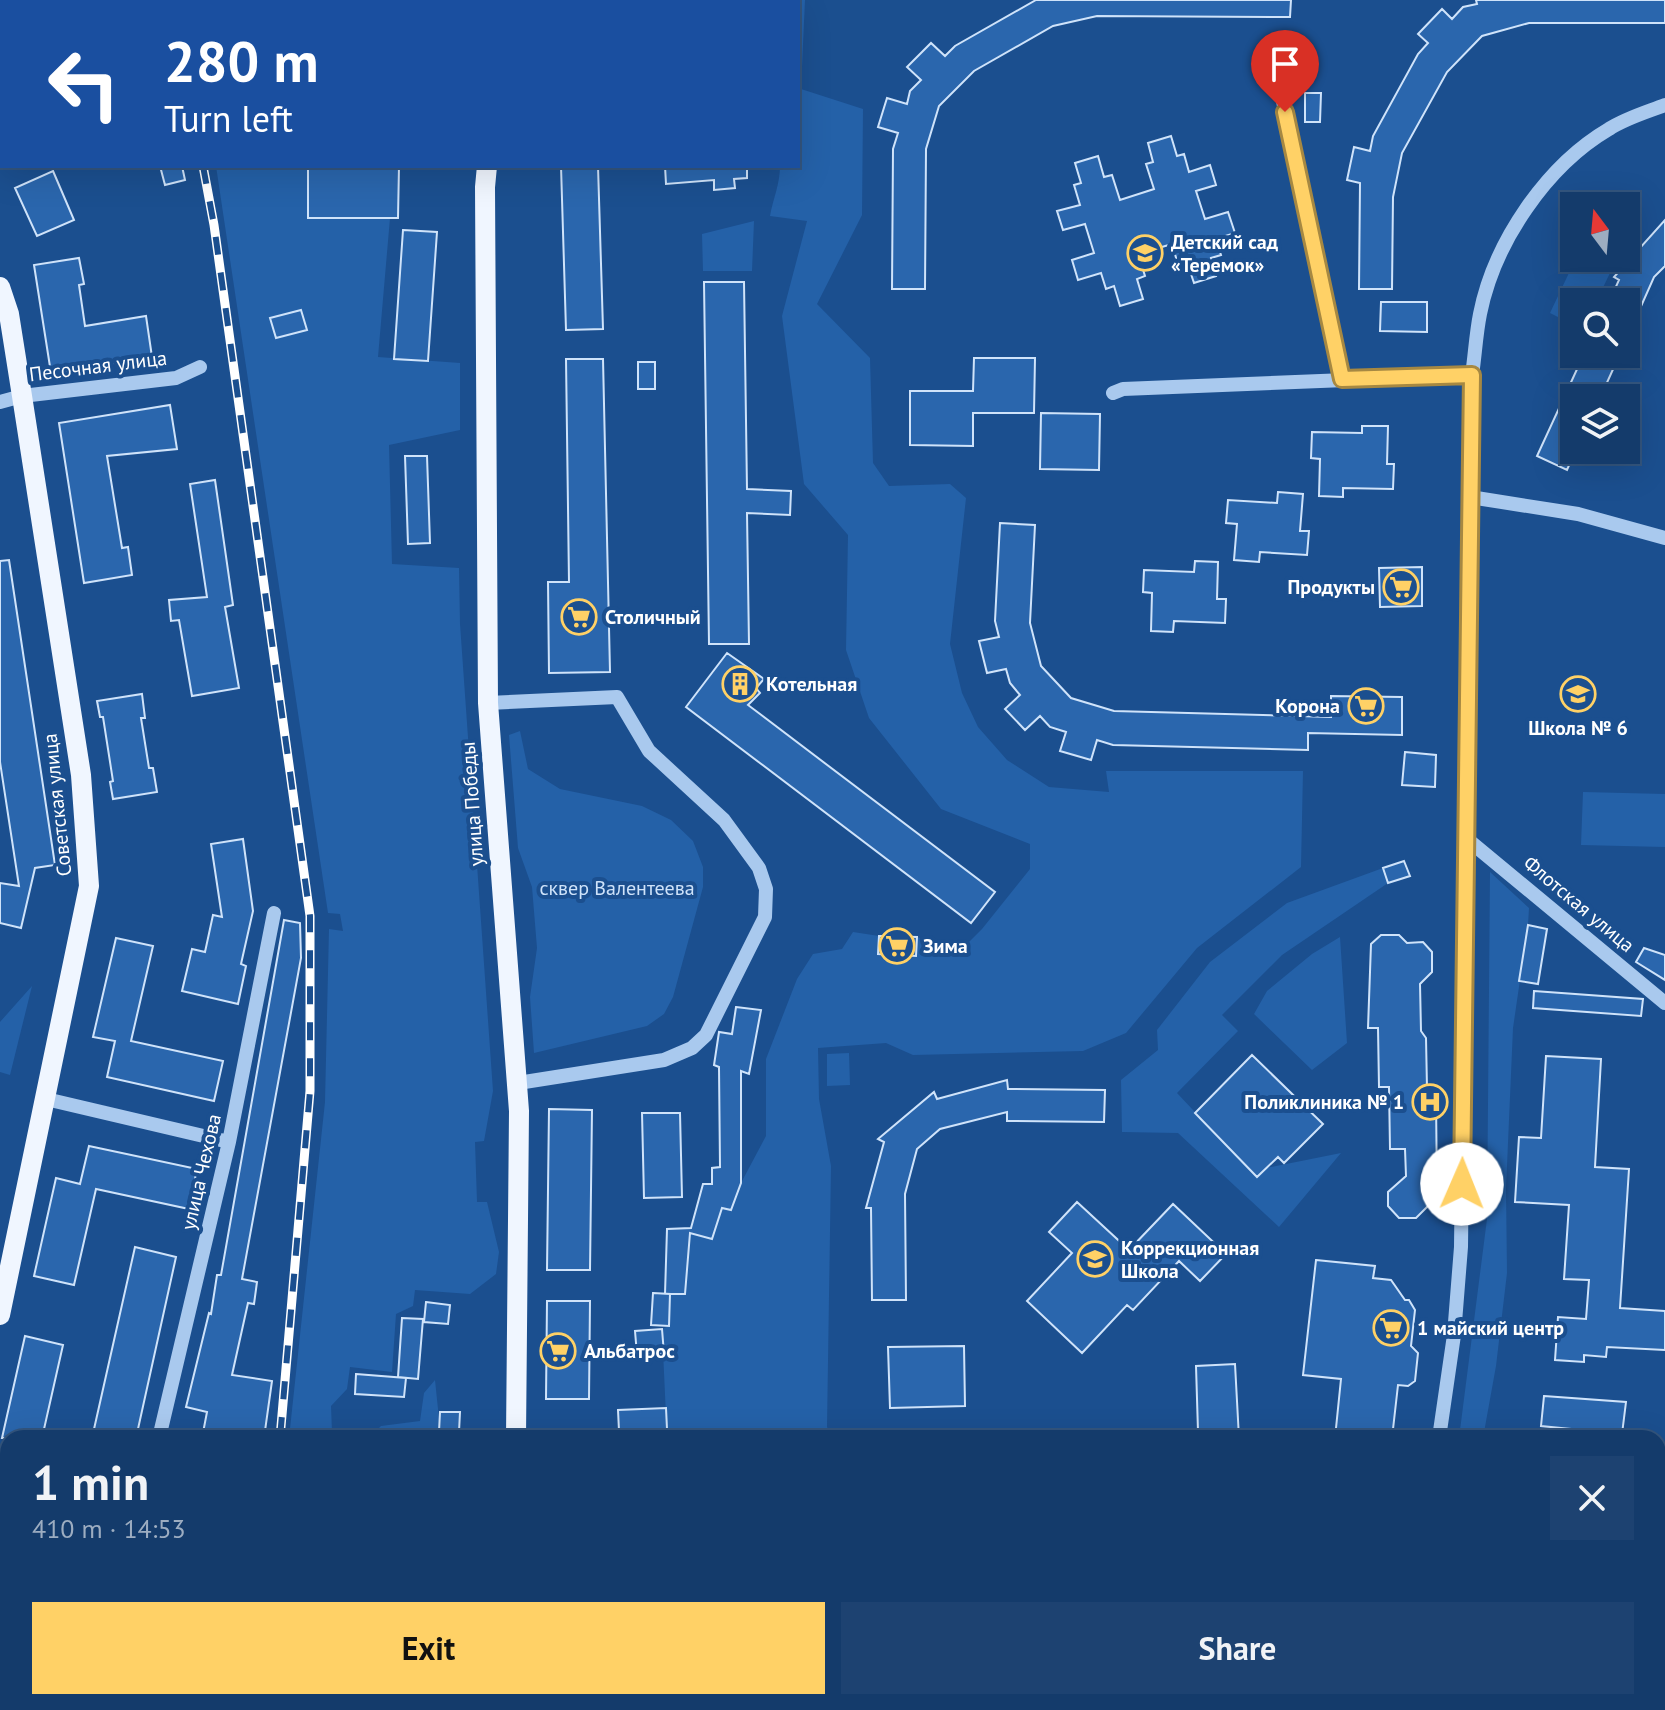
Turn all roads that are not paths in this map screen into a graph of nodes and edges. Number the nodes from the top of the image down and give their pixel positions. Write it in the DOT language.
graph roads {
  1 [pos="1274,59"];
  2 [pos="1665,105"];
  3 [pos="487,168"];
  4 [pos="0,287"];
  5 [pos="200,367"];
  6 [pos="1472,375"];
  7 [pos="1342,379"];
  8 [pos="1113,393"];
  9 [pos="22,396"];
  10 [pos="0,402"];
  11 [pos="1470,497"];
  12 [pos="1665,538"];
  13 [pos="488,703"];
  14 [pos="1467,839"];
  15 [pos="274,913"];
  16 [pos="1665,1003"];
  17 [pos="518,1083"];
  18 [pos="46,1099"];
  19 [pos="229,1142"];
  20 [pos="0,1315"];
  21 [pos="161,1430"];
  22 [pos="516,1430"];
  23 [pos="1440,1430"];
  1 -- 7 [label="street"];
  2 -- 6 [label="street"];
  3 -- 13 [label="main road, улица Победы"];
  4 -- 9 [label="main road, Советская улица"];
  5 -- 9 [label="street, Песочная улица"];
  6 -- 7 [label="street"];
  6 -- 11 [label="street"];
  7 -- 8 [label="street"];
  9 -- 10 [label="street, Песочная улица"];
  9 -- 18 [label="main road, Советская улица"];
  11 -- 12 [label="street"];
  11 -- 14 [label="street"];
  13 -- 17 [label="main road, улица Победы"];
  13 -- 17 [label="street"];
  14 -- 16 [label="street, Флотская улица"];
  14 -- 23 [label="street"];
  15 -- 19 [label="street, улица Чехова"];
  17 -- 22 [label="main road, улица Победы"];
  18 -- 19 [label="street"];
  18 -- 20 [label="main road, Советская улица"];
  19 -- 21 [label="street, улица Чехова"];
}
